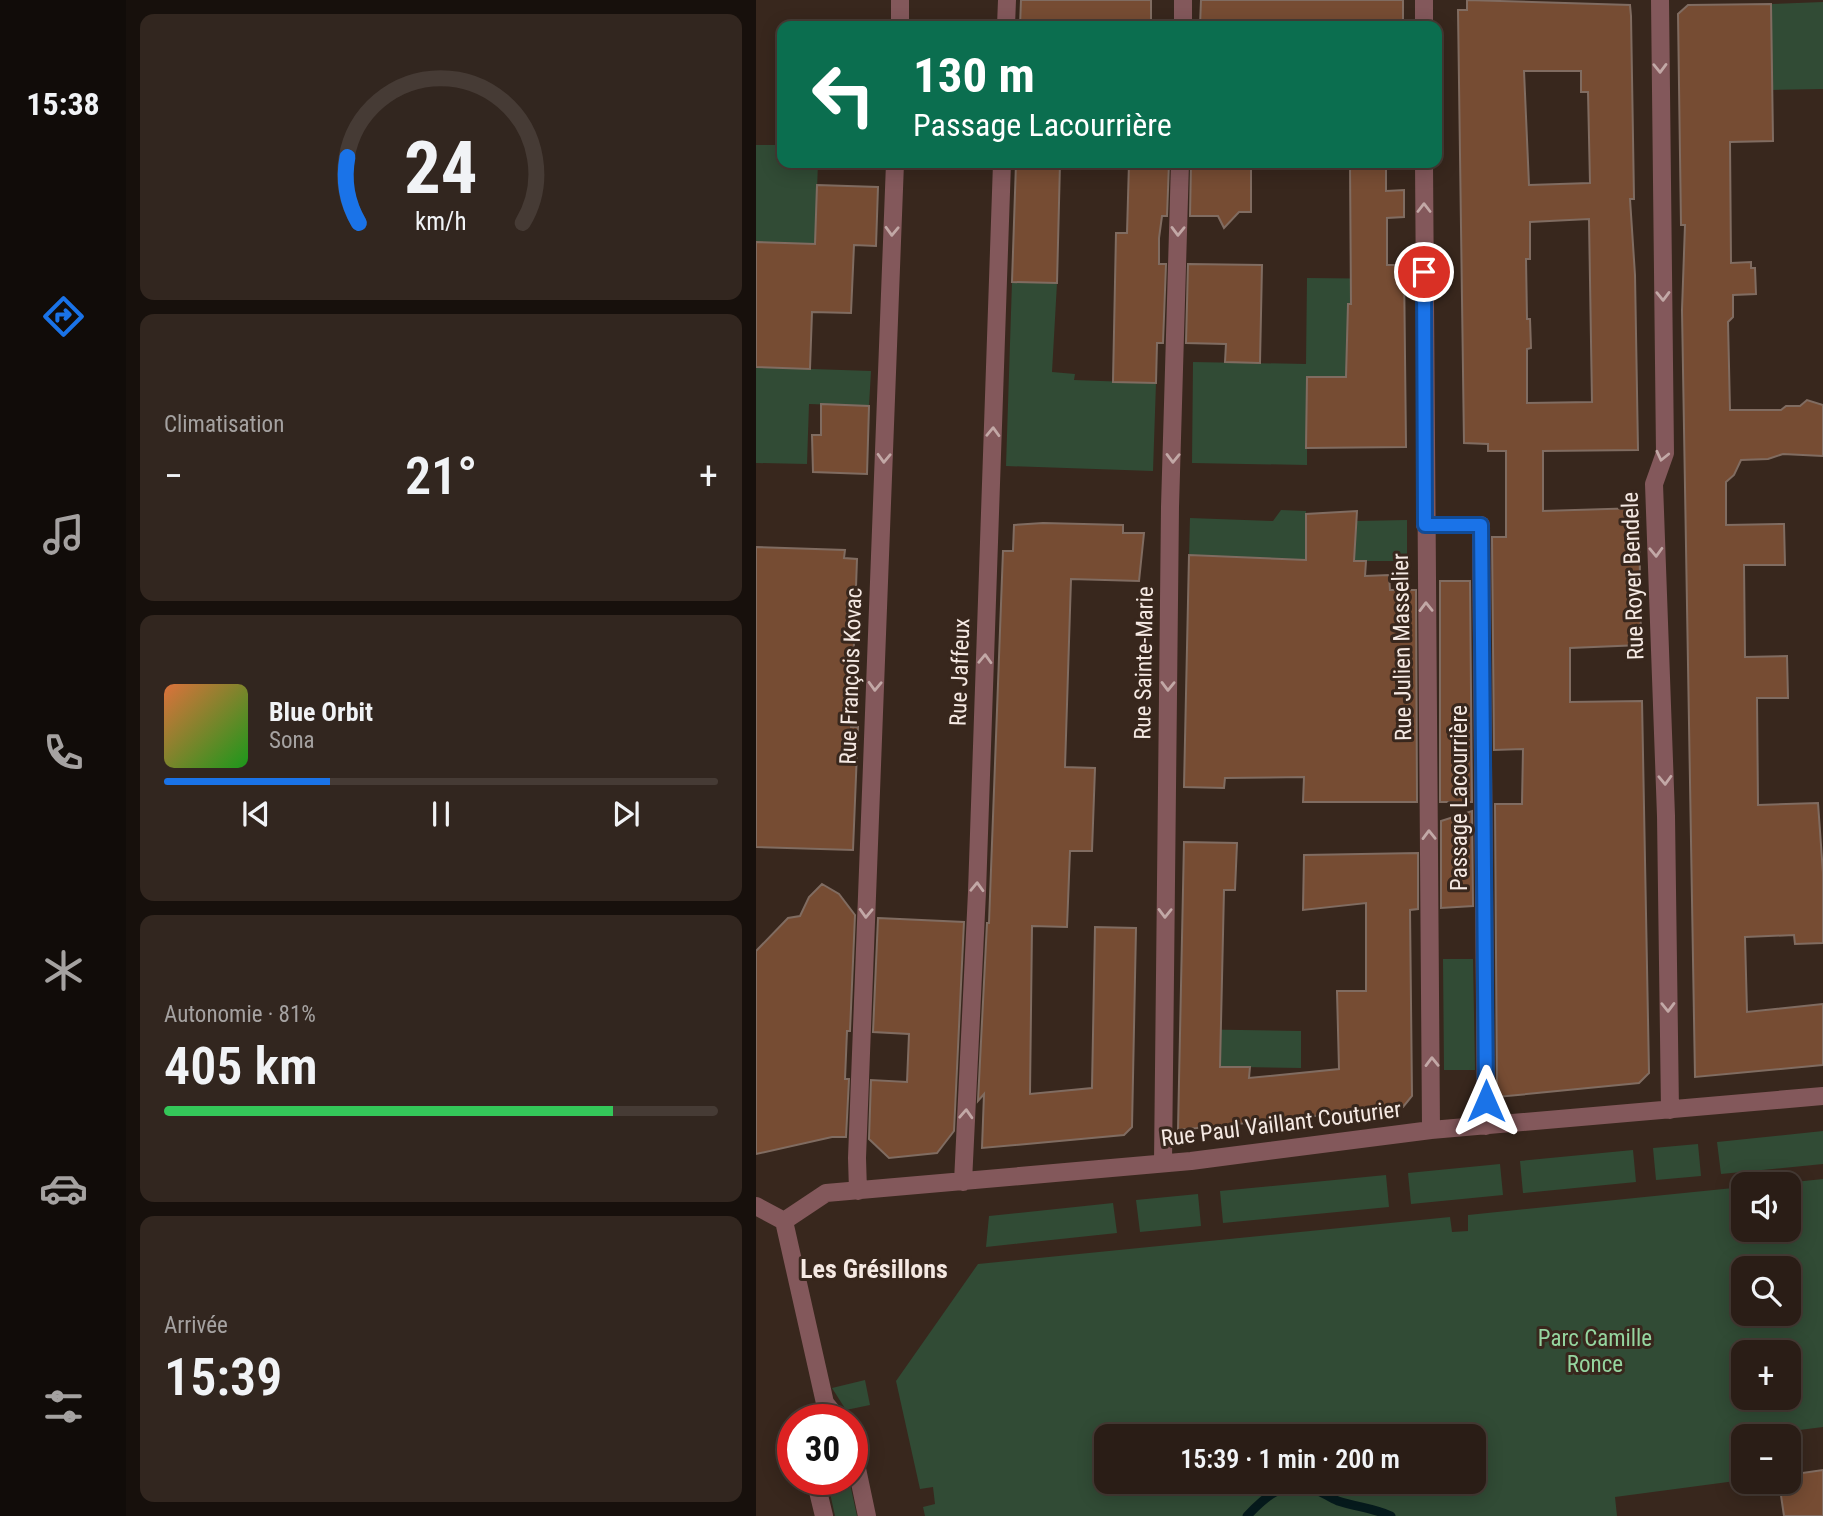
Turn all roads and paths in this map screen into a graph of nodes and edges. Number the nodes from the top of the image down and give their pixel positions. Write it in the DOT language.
graph roads {
  1 [pos="901,0"];
  2 [pos="1007,0"];
  3 [pos="1183,0"];
  4 [pos="1424,0"];
  5 [pos="1660,0"];
  6 [pos="900,21"];
  7 [pos="1006,21"];
  8 [pos="1183,21"];
  9 [pos="1424,21"];
  10 [pos="895,168"];
  11 [pos="1002,168"];
  12 [pos="1180,168"];
  13 [pos="1424,168"];
  14 [pos="1425,525"];
  15 [pos="1823,1096"];
  16 [pos="1670,1110"];
  17 [pos="1486,1126"];
  18 [pos="1431,1130"];
  19 [pos="1163,1163"];
  20 [pos="963,1182"];
  21 [pos="858,1191"];
  22 [pos="756,1206"];
  23 [pos="784,1221"];
  24 [pos="822,1404"];
  25 [pos="819,1495"];
  26 [pos="863,1495"];
  27 [pos="824,1516"];
  28 [pos="867,1516"];
  1 -- 6 [label="street"];
  2 -- 7 [label="street"];
  3 -- 8 [label="street"];
  4 -- 9 [label="street"];
  5 -- 16 [label="street, Rue Royer Bendele, one-way"];
  10 -- 21 [label="street, Rue François Kovac, one-way"];
  20 -- 11 [label="street, Rue Jaffeux, one-way"];
  12 -- 19 [label="street, Rue Sainte-Marie, one-way"];
  14 -- 13 [label="street, Rue Julien Masselier, one-way"];
  14 -- 17 [label="street, Passage Lacourrière"];
  18 -- 14 [label="street, Rue Julien Masselier, one-way"];
  15 -- 16 [label="street, Rue Paul Vaillant Couturier"];
  16 -- 17 [label="street, Rue Paul Vaillant Couturier"];
  17 -- 18 [label="street, Rue Paul Vaillant Couturier"];
  18 -- 19 [label="street, Rue Paul Vaillant Couturier"];
  19 -- 20 [label="street, Rue Paul Vaillant Couturier"];
  20 -- 21 [label="street, Rue Paul Vaillant Couturier"];
  21 -- 23 [label="street, Rue Paul Vaillant Couturier"];
  22 -- 23 [label="street"];
  23 -- 24 [label="street"];
  25 -- 27 [label="street"];
  26 -- 28 [label="street"];
}
